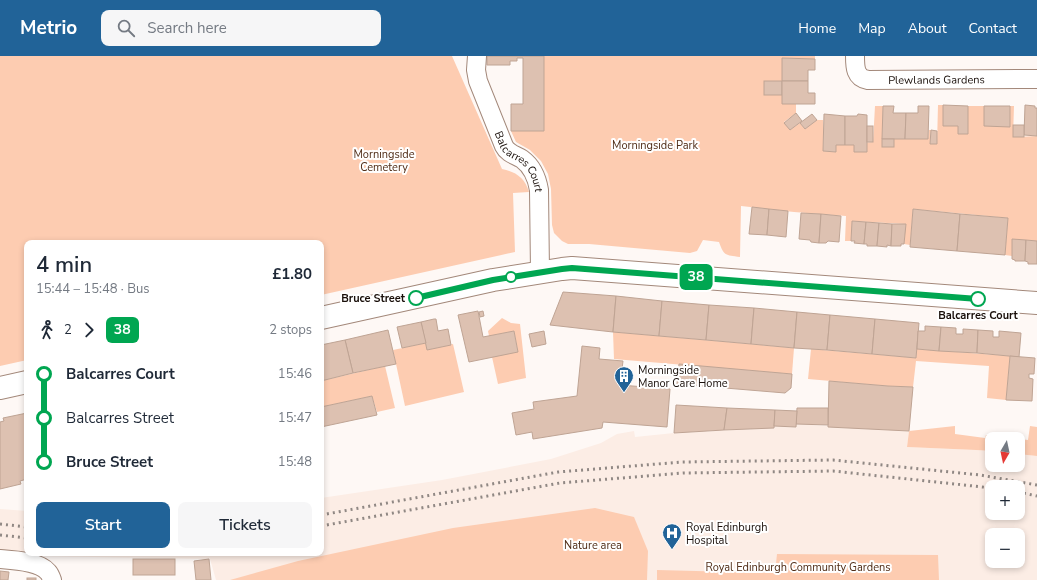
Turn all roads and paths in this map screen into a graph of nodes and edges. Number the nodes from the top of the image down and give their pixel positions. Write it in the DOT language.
graph roads {
  1 [pos="477,56"];
  2 [pos="856,56"];
  3 [pos="1037,79"];
  4 [pos="540,272"];
  5 [pos="1037,303"];
  6 [pos="324,317"];
  7 [pos="24,383"];
  8 [pos="0,388"];
  9 [pos="0,558"];
  10 [pos="52,580"];
  1 -- 4 [label="street, Balcarres Court"];
  2 -- 3 [label="street, Plewlands Gardens"];
  4 -- 5 [label="street"];
  4 -- 6 [label="street"];
  7 -- 8 [label="street"];
  9 -- 10 [label="street"];
}
